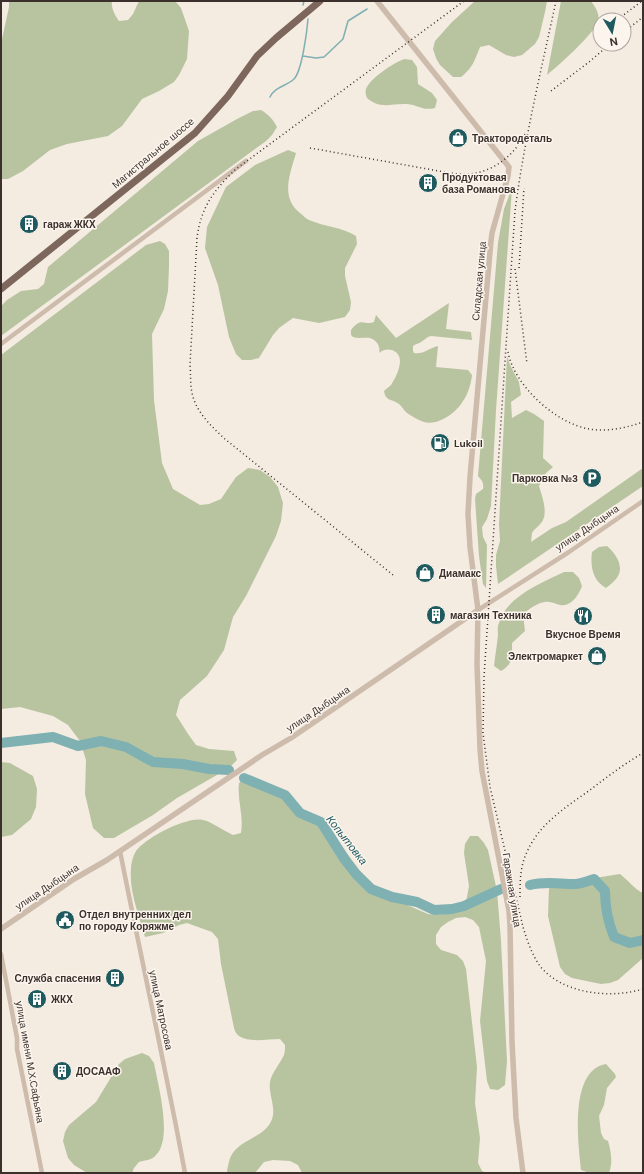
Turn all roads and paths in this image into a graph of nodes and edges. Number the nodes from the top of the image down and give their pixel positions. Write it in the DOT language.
graph roads {
  1 [pos="320,1"];
  2 [pos="377,1"];
  3 [pos="246,161"];
  4 [pos="1,289"];
  5 [pos="1,344"];
  6 [pos="643,501"];
  7 [pos="478,610"];
  8 [pos="120,851"];
  9 [pos="1,928"];
  10 [pos="1,954"];
  11 [pos="42,1173"];
  12 [pos="185,1173"];
  13 [pos="523,1173"];
  1 -- 4 [label="main road, Магистральное шоссе"];
  2 -- 7 [label="street, Складская улица"];
  3 -- 5 [label="street"];
  6 -- 7 [label="street, улица Дыбцына"];
  7 -- 8 [label="street, улица Дыбцына"];
  7 -- 13 [label="street, Гаражная улица"];
  8 -- 9 [label="street, улица Дыбцына"];
  8 -- 12 [label="street, улица Матросова"];
  10 -- 11 [label="street, улица имени М.Х.Сафьяна"];
}
